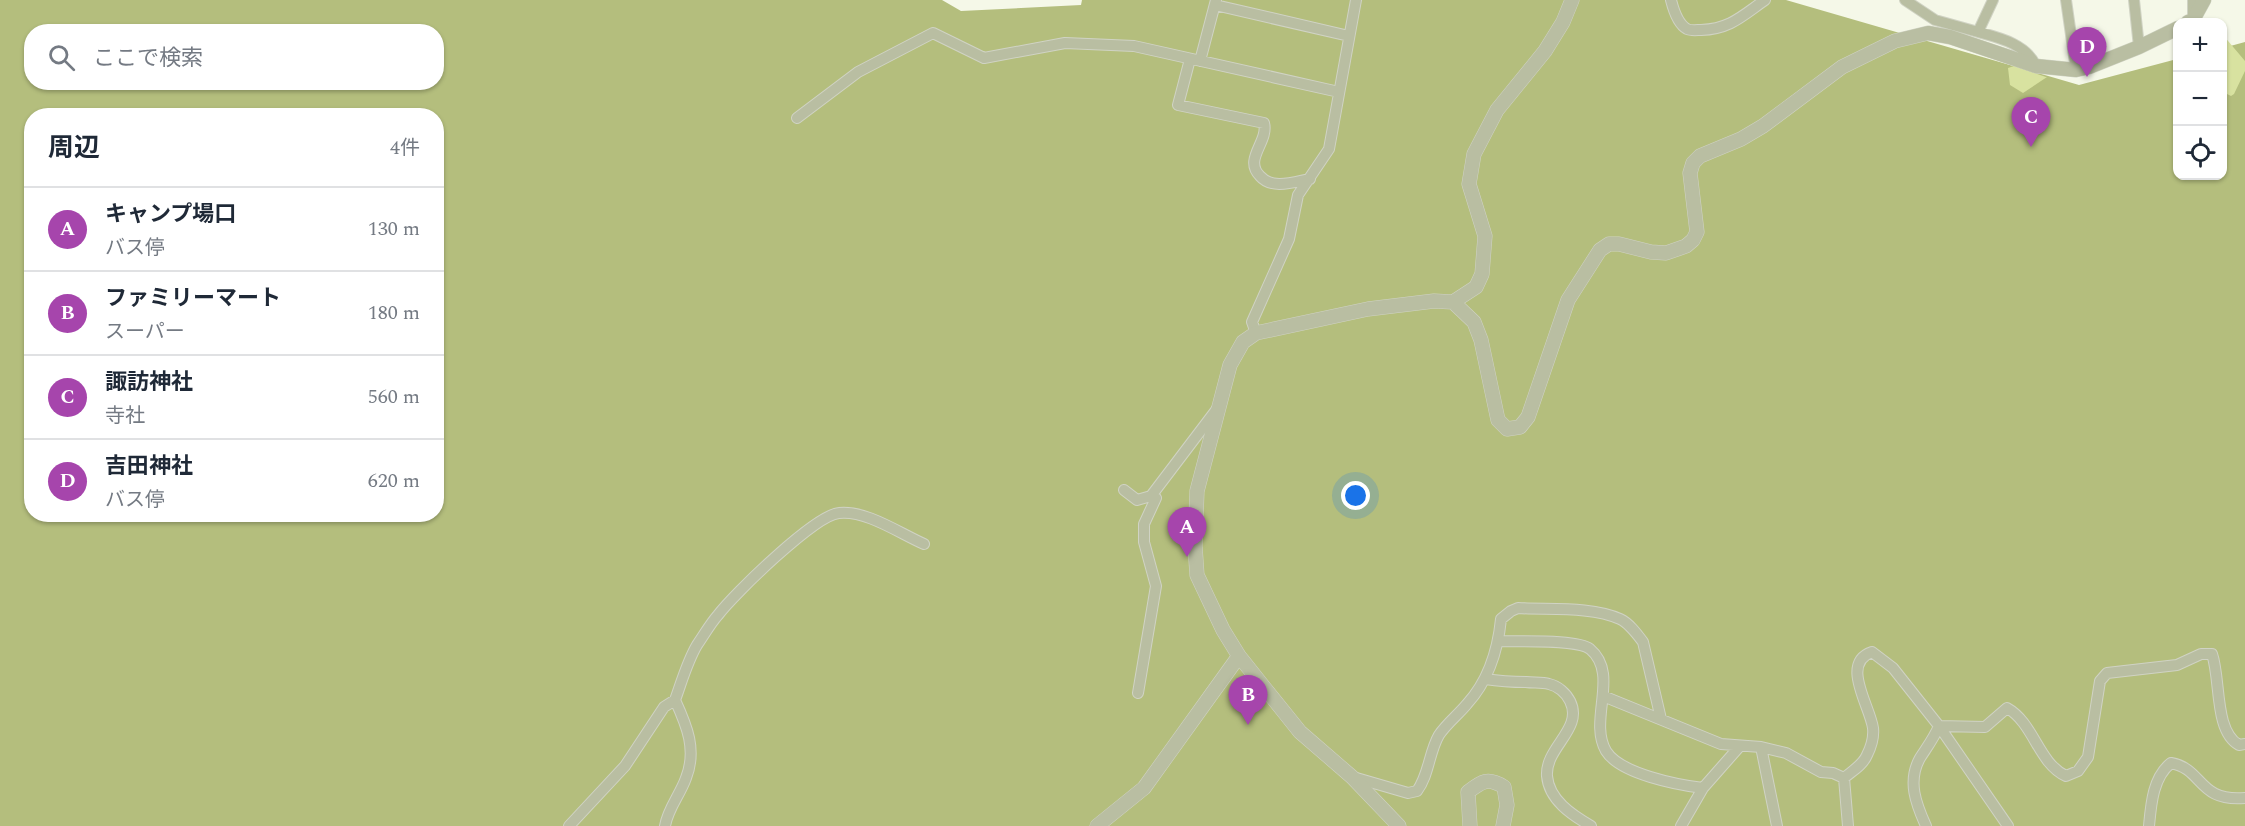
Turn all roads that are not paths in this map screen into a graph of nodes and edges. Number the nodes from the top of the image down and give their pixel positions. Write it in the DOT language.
graph roads {
  1 [pos="1356,0"];
  2 [pos="1572,0"];
  3 [pos="1671,0"];
  4 [pos="1765,0"];
  5 [pos="1905,0"];
  6 [pos="1993,0"];
  7 [pos="2066,0"];
  8 [pos="2134,0"];
  9 [pos="2193,0"];
  10 [pos="2204,0"];
  11 [pos="1216,2"];
  12 [pos="2190,18"];
  13 [pos="2192,18"];
  14 [pos="2173,30"];
  15 [pos="1978,32"];
  16 [pos="1349,36"];
  17 [pos="2139,47"];
  18 [pos="1195,60"];
  19 [pos="2037,66"];
  20 [pos="2076,70"];
  21 [pos="1339,92"];
  22 [pos="797,118"];
  23 [pos="1310,179"];
  24 [pos="1453,302"];
  25 [pos="1256,333"];
  26 [pos="1218,408"];
  27 [pos="1124,490"];
  28 [pos="1151,496"];
  29 [pos="924,544"];
  30 [pos="1499,641"];
  31 [pos="1239,656"];
  32 [pos="1485,678"];
  33 [pos="1138,693"];
  34 [pos="1603,696"];
  35 [pos="675,700"];
  36 [pos="1661,719"];
  37 [pos="1939,726"];
  38 [pos="2245,744"];
  39 [pos="1740,746"];
  40 [pos="1761,747"];
  41 [pos="1352,777"];
  42 [pos="1844,778"];
  43 [pos="1703,788"];
  44 [pos="2245,798"];
  45 [pos="569,826"];
  46 [pos="665,826"];
  47 [pos="1097,826"];
  48 [pos="1399,826"];
  49 [pos="1470,826"];
  50 [pos="1503,826"];
  51 [pos="1591,826"];
  52 [pos="1681,826"];
  53 [pos="1777,826"];
  54 [pos="1848,826"];
  55 [pos="1926,826"];
  56 [pos="2008,826"];
  57 [pos="2149,826"];
  1 -- 16 [label="street"];
  2 -- 24 [label="street"];
  3 -- 4 [label="street"];
  5 -- 15 [label="street"];
  6 -- 15 [label="street"];
  7 -- 20 [label="street"];
  8 -- 17 [label="street"];
  9 -- 12 [label="street"];
  10 -- 13 [label="street"];
  11 -- 16 [label="street"];
  11 -- 18 [label="street"];
  14 -- 17 [label="street"];
  15 -- 19 [label="street"];
  16 -- 21 [label="street"];
  17 -- 20 [label="street"];
  18 -- 21 [label="street"];
  18 -- 22 [label="street"];
  18 -- 23 [label="street"];
  19 -- 20 [label="street"];
  19 -- 24 [label="street"];
  21 -- 23 [label="street"];
  23 -- 25 [label="street"];
  24 -- 25 [label="street"];
  25 -- 26 [label="street"];
  26 -- 28 [label="street"];
  26 -- 31 [label="street"];
  27 -- 28 [label="street"];
  28 -- 33 [label="street"];
  29 -- 35 [label="street"];
  30 -- 32 [label="street"];
  30 -- 34 [label="street"];
  30 -- 36 [label="street"];
  31 -- 41 [label="street"];
  31 -- 47 [label="street"];
  32 -- 41 [label="street"];
  32 -- 51 [label="street"];
  34 -- 36 [label="street"];
  34 -- 43 [label="street"];
  35 -- 45 [label="street"];
  35 -- 46 [label="street"];
  36 -- 39 [label="street"];
  37 -- 38 [label="street"];
  37 -- 42 [label="street"];
  37 -- 55 [label="street"];
  37 -- 56 [label="street"];
  39 -- 40 [label="street"];
  39 -- 43 [label="street"];
  40 -- 42 [label="street"];
  40 -- 53 [label="street"];
  41 -- 48 [label="street"];
  42 -- 54 [label="street"];
  43 -- 52 [label="street"];
  44 -- 57 [label="street"];
  49 -- 50 [label="street"];
}
